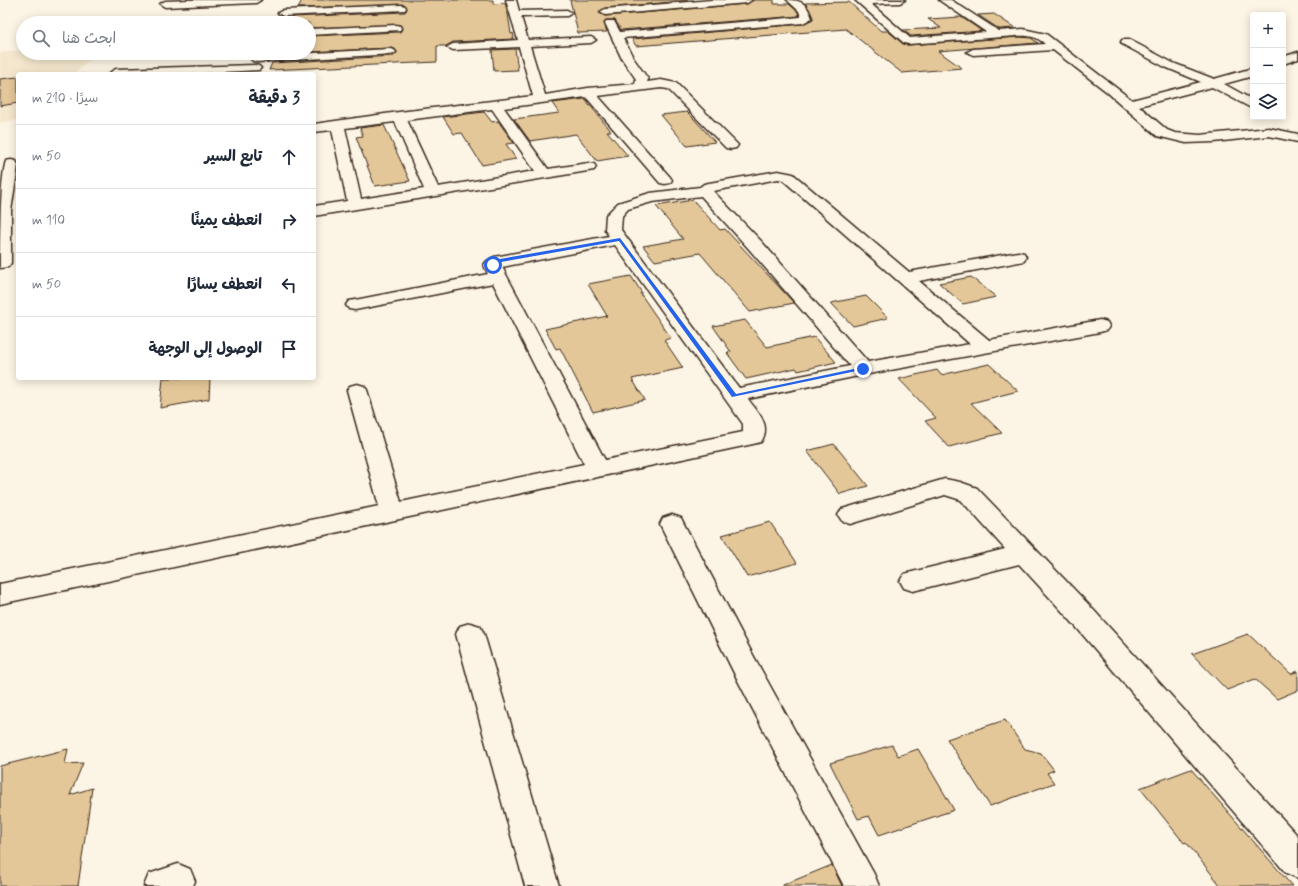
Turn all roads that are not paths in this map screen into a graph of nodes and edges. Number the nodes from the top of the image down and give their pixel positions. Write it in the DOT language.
graph roads {
  1 [pos="256,0"];
  2 [pos="512,0"];
  3 [pos="747,0"];
  4 [pos="792,0"];
  5 [pos="900,0"];
  6 [pos="944,0"];
  7 [pos="861,1"];
  8 [pos="597,2"];
  9 [pos="286,3"];
  10 [pos="165,4"];
  11 [pos="402,4"];
  12 [pos="605,12"];
  13 [pos="283,13"];
  14 [pos="567,13"];
  15 [pos="515,14"];
  16 [pos="281,16"];
  17 [pos="396,28"];
  18 [pos="316,32"];
  19 [pos="616,35"];
  20 [pos="998,35"];
  21 [pos="591,40"];
  22 [pos="908,41"];
  23 [pos="1126,42"];
  24 [pos="524,44"];
  25 [pos="1056,46"];
  26 [pos="453,47"];
  27 [pos="919,51"];
  28 [pos="959,52"];
  29 [pos="1298,56"];
  30 [pos="1286,60"];
  31 [pos="256,64"];
  32 [pos="144,72"];
  33 [pos="1250,73"];
  34 [pos="1212,82"];
  35 [pos="641,85"];
  36 [pos="588,92"];
  37 [pos="540,98"];
  38 [pos="1250,103"];
  39 [pos="495,104"];
  40 [pos="1129,105"];
  41 [pos="399,116"];
  42 [pos="338,125"];
  43 [pos="316,128"];
  44 [pos="1298,138"];
  45 [pos="730,145"];
  46 [pos="10,164"];
  47 [pos="588,167"];
  48 [pos="544,174"];
  49 [pos="665,180"];
  50 [pos="705,191"];
  51 [pos="433,192"];
  52 [pos="355,205"];
  53 [pos="316,211"];
  54 [pos="620,239"];
  55 [pos="1018,257"];
  56 [pos="6,262"];
  57 [pos="498,277"];
  58 [pos="906,278"];
  59 [pos="355,305"];
  60 [pos="1100,326"];
  61 [pos="984,346"];
  62 [pos="863,369"];
  63 [pos="358,390"];
  64 [pos="734,396"];
  65 [pos="598,469"];
  66 [pos="392,512"];
  67 [pos="850,515"];
  68 [pos="672,524"];
  69 [pos="1025,553"];
  70 [pos="913,581"];
  71 [pos="0,594"];
  72 [pos="470,634"];
  73 [pos="1298,861"];
  74 [pos="542,886"];
  75 [pos="862,886"];
  1 -- 10 [label="street"];
  2 -- 15 [label="street"];
  3 -- 12 [label="street"];
  4 -- 19 [label="street"];
  5 -- 7 [label="street"];
  6 -- 20 [label="street"];
  7 -- 22 [label="street"];
  8 -- 12 [label="street"];
  9 -- 13 [label="street"];
  11 -- 13 [label="street"];
  11 -- 17 [label="street"];
  12 -- 19 [label="street"];
  13 -- 16 [label="street"];
  14 -- 15 [label="street"];
  15 -- 24 [label="street"];
  17 -- 18 [label="street"];
  17 -- 31 [label="street"];
  19 -- 35 [label="street"];
  20 -- 22 [label="street"];
  20 -- 25 [label="street"];
  21 -- 24 [label="street"];
  22 -- 27 [label="street"];
  23 -- 34 [label="street"];
  24 -- 26 [label="street"];
  24 -- 37 [label="street"];
  25 -- 28 [label="street"];
  25 -- 40 [label="street"];
  29 -- 30 [label="street"];
  31 -- 32 [label="street"];
  33 -- 34 [label="street"];
  34 -- 38 [label="street"];
  34 -- 40 [label="street"];
  35 -- 36 [label="street"];
  35 -- 45 [label="street"];
  36 -- 37 [label="street"];
  36 -- 49 [label="street"];
  37 -- 39 [label="street"];
  39 -- 41 [label="street"];
  39 -- 48 [label="street"];
  40 -- 44 [label="street"];
  41 -- 42 [label="street"];
  41 -- 51 [label="street"];
  42 -- 43 [label="street"];
  42 -- 52 [label="street"];
  46 -- 56 [label="street"];
  47 -- 48 [label="street"];
  48 -- 51 [label="street"];
  50 -- 54 [label="street"];
  50 -- 58 [label="street"];
  50 -- 62 [label="street"];
  51 -- 52 [label="street"];
  52 -- 53 [label="street"];
  54 -- 57 [label="street"];
  54 -- 64 [label="street"];
  55 -- 58 [label="street"];
  57 -- 59 [label="street"];
  57 -- 65 [label="street"];
  58 -- 61 [label="street"];
  60 -- 61 [label="street"];
  61 -- 62 [label="street"];
  62 -- 64 [label="street"];
  63 -- 66 [label="street"];
  64 -- 65 [label="street"];
  65 -- 66 [label="street"];
  66 -- 71 [label="street"];
  67 -- 69 [label="street"];
  68 -- 75 [label="street"];
  69 -- 70 [label="street"];
  69 -- 73 [label="street"];
  72 -- 74 [label="street"];
}
